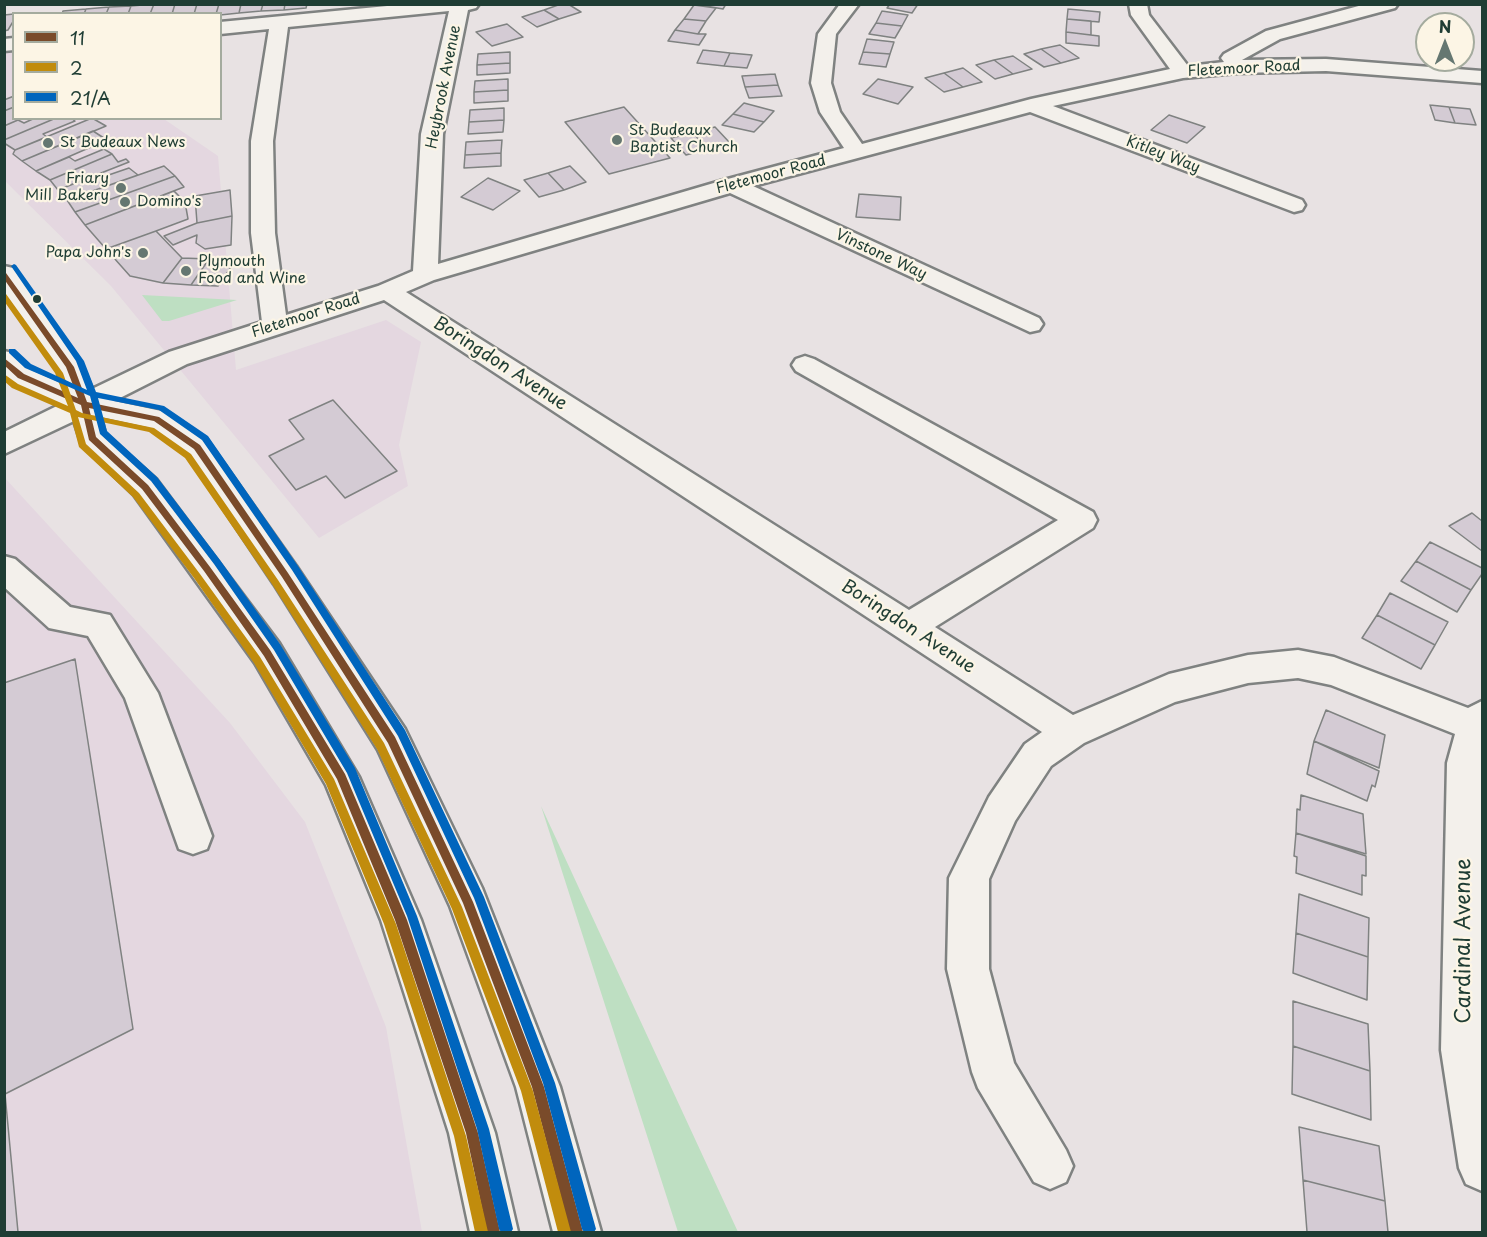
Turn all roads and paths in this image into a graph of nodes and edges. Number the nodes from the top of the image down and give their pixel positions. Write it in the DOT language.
graph roads {
  1 [pos="850,4"];
  2 [pos="1138,4"];
  3 [pos="1389,4"];
  4 [pos="464,6"];
  5 [pos="279,23"];
  6 [pos="222,28"];
  7 [pos="1237,67"];
  8 [pos="1183,72"];
  9 [pos="1482,77"];
  10 [pos="1031,105"];
  11 [pos="857,152"];
  12 [pos="732,185"];
  13 [pos="1294,205"];
  14 [pos="4,273"];
  15 [pos="425,275"];
  16 [pos="387,291"];
  17 [pos="1030,324"];
  18 [pos="275,326"];
  19 [pos="4,359"];
  20 [pos="805,365"];
  21 [pos="84,404"];
  22 [pos="4,444"];
  23 [pos="4,568"];
  24 [pos="909,627"];
  25 [pos="1071,732"];
  26 [pos="1476,744"];
  27 [pos="193,836"];
  28 [pos="1050,1166"];
  29 [pos="1482,1168"];
  30 [pos="494,1233"];
  31 [pos="577,1233"];
  1 -- 11 [label="street"];
  2 -- 8 [label="street"];
  3 -- 7 [label="street"];
  4 -- 5 [label="street"];
  4 -- 15 [label="street, Heybrook Avenue"];
  5 -- 6 [label="street"];
  5 -- 18 [label="street"];
  7 -- 8 [label="street, Fletemoor Road"];
  7 -- 9 [label="street, Fletemoor Road"];
  8 -- 10 [label="street, Fletemoor Road"];
  10 -- 11 [label="street, Fletemoor Road"];
  10 -- 13 [label="street, Kitley Way"];
  11 -- 12 [label="street, Fletemoor Road"];
  12 -- 15 [label="street, Fletemoor Road"];
  12 -- 17 [label="street, Vinstone Way"];
  14 -- 21 [label="street"];
  15 -- 16 [label="street, Fletemoor Road"];
  16 -- 18 [label="street, Fletemoor Road"];
  16 -- 24 [label="street, Boringdon Avenue"];
  18 -- 21 [label="street, Fletemoor Road"];
  19 -- 21 [label="street"];
  20 -- 24 [label="street"];
  21 -- 22 [label="street, Fletemoor Road"];
  21 -- 30 [label="street"];
  21 -- 31 [label="street"];
  23 -- 27 [label="street"];
  24 -- 25 [label="street, Boringdon Avenue"];
  25 -- 26 [label="street"];
  25 -- 28 [label="street"];
  26 -- 29 [label="street, Cardinal Avenue"];
}
